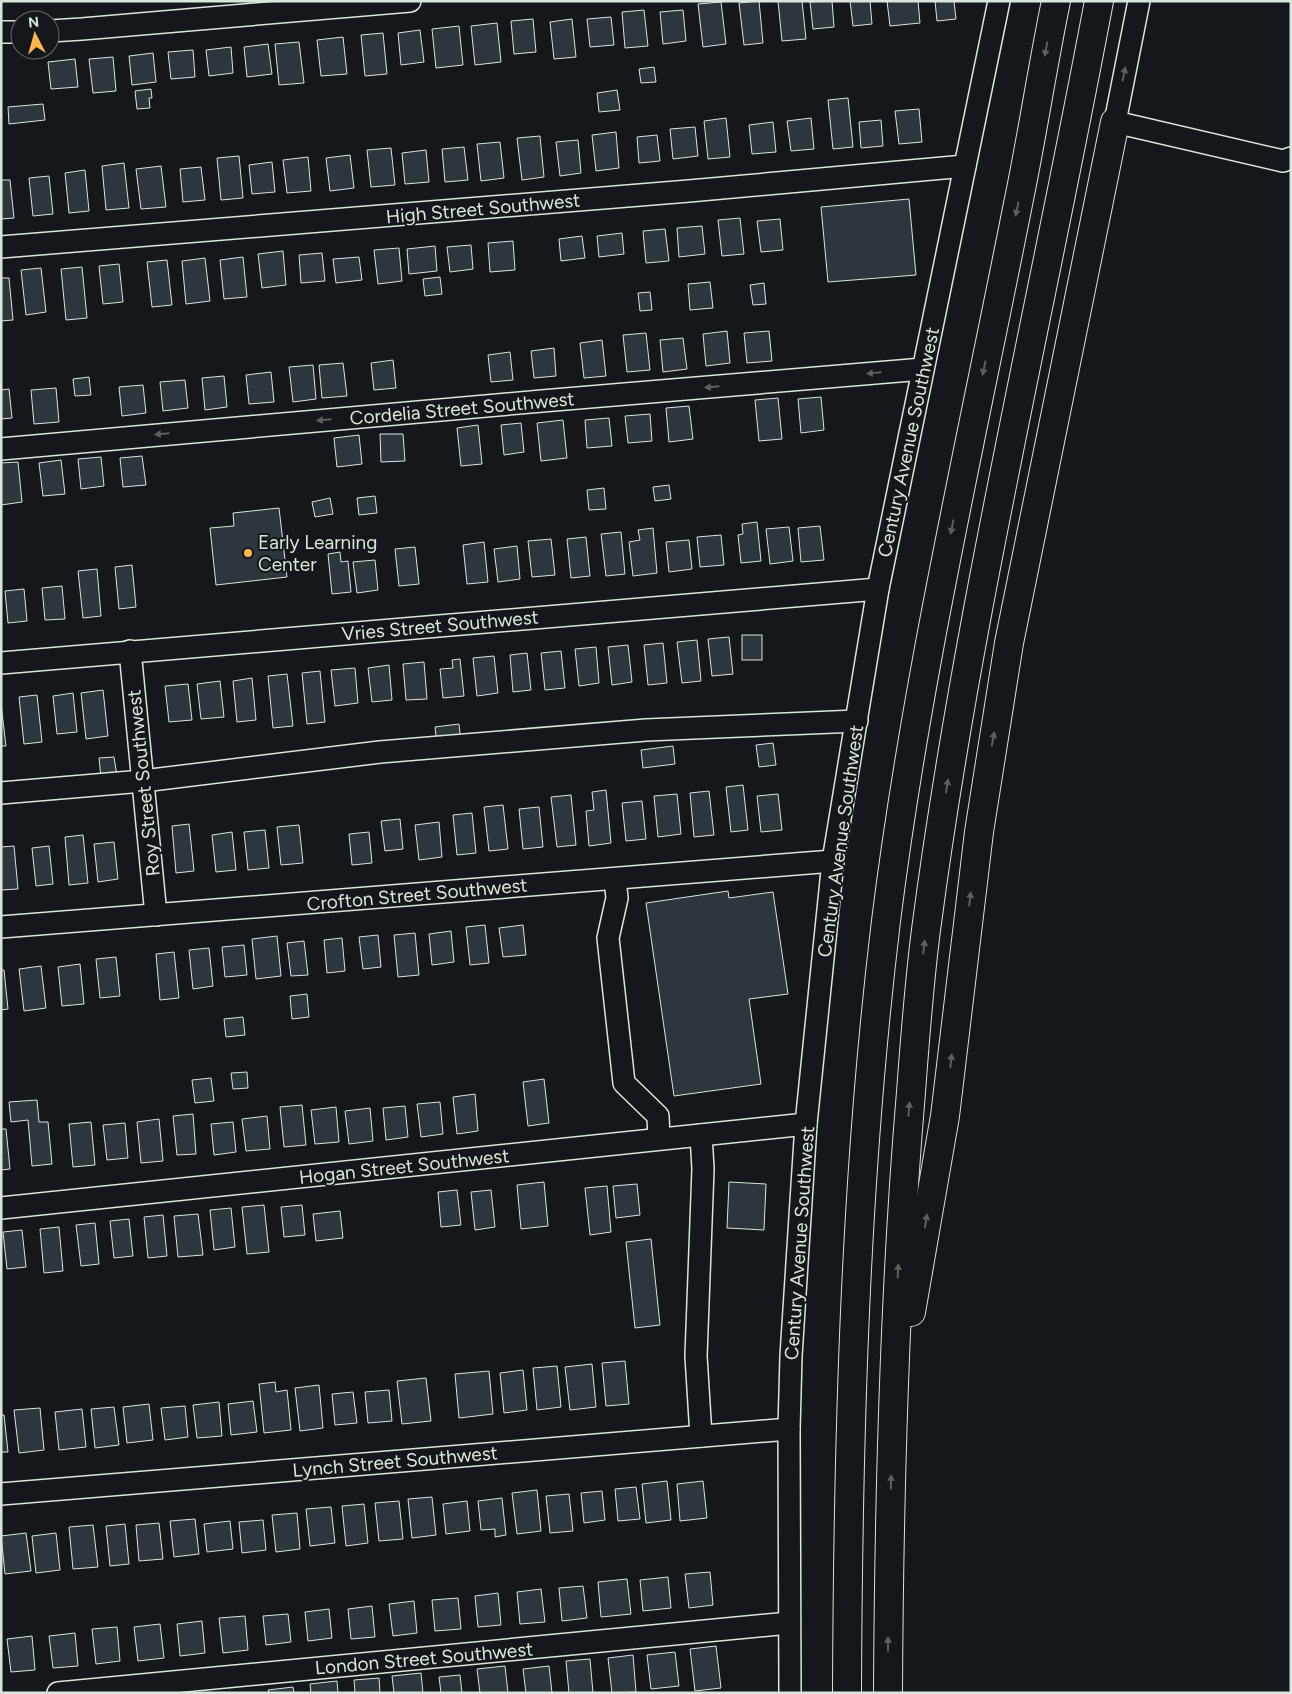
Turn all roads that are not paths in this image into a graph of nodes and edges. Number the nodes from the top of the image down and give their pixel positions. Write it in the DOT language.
graph roads {
  1 [pos="410,1"];
  2 [pos="999,1"];
  3 [pos="1056,1"];
  4 [pos="1099,1"];
  5 [pos="1139,1"];
  6 [pos="60,31"];
  7 [pos="1115,122"];
  8 [pos="1291,158"];
  9 [pos="965,166"];
  10 [pos="1,247"];
  11 [pos="923,369"];
  12 [pos="1,449"];
  13 [pos="878,589"];
  14 [pos="130,651"];
  15 [pos="1,663"];
  16 [pos="857,721"];
  17 [pos="142,781"];
  18 [pos="1,793"];
  19 [pos="834,861"];
  20 [pos="615,879"];
  21 [pos="156,915"];
  22 [pos="1,927"];
  23 [pos="806,1124"];
  24 [pos="701,1135"];
  25 [pos="659,1139"];
  26 [pos="1,1208"];
  27 [pos="892,1425"];
  28 [pos="789,1429"];
  29 [pos="701,1436"];
  30 [pos="1,1494"];
  31 [pos="789,1623"];
  32 [pos="58,1693"];
  33 [pos="790,1693"];
  34 [pos="847,1693"];
  35 [pos="888,1693"];
  1 -- 6 [label="street"];
  2 -- 9 [label="street, Century Avenue Southwest"];
  3 -- 34 [label="highway, one-way"];
  27 -- 4 [label="highway, one-way"];
  7 -- 5 [label="street, one-way"];
  7 -- 8 [label="street"];
  27 -- 7 [label="highway, one-way"];
  9 -- 10 [label="street, High Street Southwest"];
  9 -- 11 [label="street, Century Avenue Southwest"];
  11 -- 12 [label="street, Cordelia Street Southwest, one-way"];
  11 -- 13 [label="street, Century Avenue Southwest"];
  13 -- 14 [label="street, Vries Street Southwest"];
  13 -- 16 [label="street, Century Avenue Southwest"];
  14 -- 15 [label="street, Vries Street Southwest"];
  14 -- 17 [label="street, Roy Street Southwest"];
  16 -- 17 [label="street"];
  16 -- 19 [label="street, Century Avenue Southwest"];
  17 -- 18 [label="street"];
  17 -- 21 [label="street, Roy Street Southwest"];
  19 -- 20 [label="street, Crofton Street Southwest"];
  19 -- 23 [label="street, Century Avenue Southwest"];
  20 -- 21 [label="street, Crofton Street Southwest"];
  20 -- 25 [label="street"];
  21 -- 22 [label="street, Crofton Street Southwest"];
  23 -- 24 [label="street, Hogan Street Southwest"];
  23 -- 28 [label="street, Century Avenue Southwest"];
  24 -- 25 [label="street, Hogan Street Southwest"];
  24 -- 29 [label="street"];
  25 -- 26 [label="street, Hogan Street Southwest"];
  35 -- 27 [label="highway, one-way"];
  28 -- 29 [label="street, Lynch Street Southwest"];
  28 -- 31 [label="street, Century Avenue Southwest"];
  29 -- 30 [label="street, Lynch Street Southwest"];
  31 -- 32 [label="street, London Street Southwest"];
  31 -- 33 [label="street, Century Avenue Southwest"];
}
